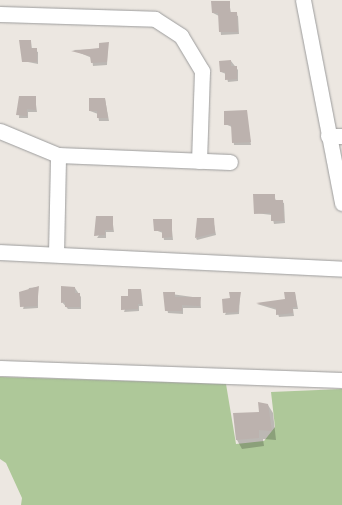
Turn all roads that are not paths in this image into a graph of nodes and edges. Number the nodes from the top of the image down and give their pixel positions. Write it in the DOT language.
graph roads {
  1 [pos="303,0"];
  2 [pos="0,14"];
  3 [pos="0,131"];
  4 [pos="335,136"];
  5 [pos="58,155"];
  6 [pos="199,162"];
  7 [pos="230,162"];
  8 [pos="342,203"];
  9 [pos="0,252"];
  10 [pos="56,254"];
  11 [pos="342,269"];
  12 [pos="0,368"];
  13 [pos="342,380"];
  1 -- 4 [label="street"];
  2 -- 6 [label="street"];
  3 -- 5 [label="street"];
  4 -- 8 [label="street"];
  5 -- 6 [label="street"];
  5 -- 10 [label="street"];
  6 -- 7 [label="street"];
  9 -- 10 [label="street"];
  10 -- 11 [label="street"];
  12 -- 13 [label="street"];
}
